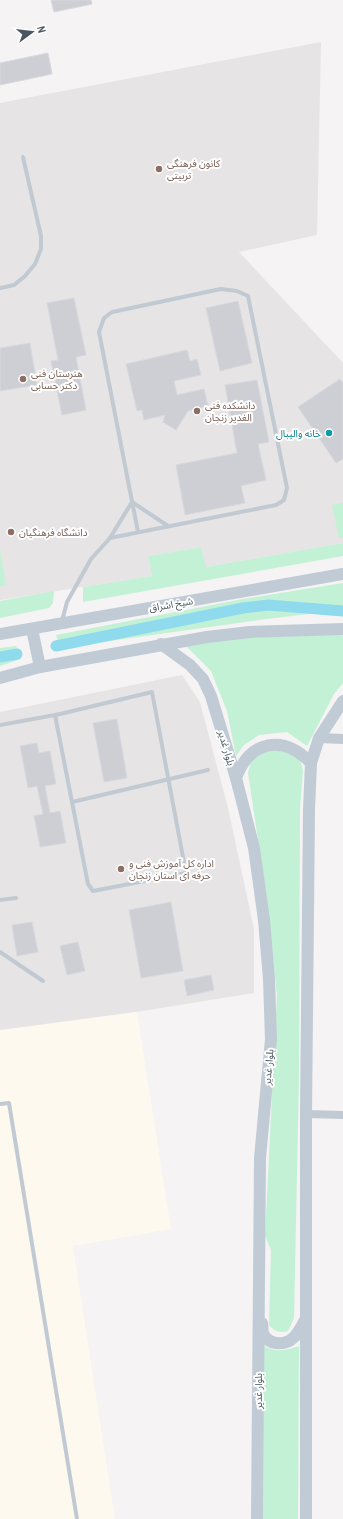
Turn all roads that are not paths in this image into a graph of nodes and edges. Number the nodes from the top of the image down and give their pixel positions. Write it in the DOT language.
graph roads {
  1 [pos="23,157"];
  2 [pos="0,288"];
  3 [pos="132,502"];
  4 [pos="168,526"];
  5 [pos="138,532"];
  6 [pos="110,538"];
  7 [pos="343,574"];
  8 [pos="61,624"];
  9 [pos="32,629"];
  10 [pos="343,629"];
  11 [pos="0,634"];
  12 [pos="161,644"];
  13 [pos="40,667"];
  14 [pos="0,678"];
  15 [pos="343,701"];
  16 [pos="55,714"];
  17 [pos="0,725"];
  18 [pos="319,738"];
  19 [pos="343,739"];
  20 [pos="312,763"];
  21 [pos="208,770"];
  22 [pos="236,778"];
  23 [pos="168,779"];
  24 [pos="72,802"];
  25 [pos="16,898"];
  26 [pos="0,900"];
  27 [pos="0,952"];
  28 [pos="43,981"];
  29 [pos="0,1104"];
  30 [pos="306,1114"];
  31 [pos="343,1115"];
  32 [pos="258,1260"];
  33 [pos="305,1320"];
  34 [pos="77,1519"];
  35 [pos="257,1519"];
  36 [pos="306,1519"];
  1 -- 2 [label="lane"];
  3 -- 4 [label="lane"];
  3 -- 4 [label="lane"];
  3 -- 5 [label="lane"];
  3 -- 6 [label="lane"];
  4 -- 5 [label="lane"];
  5 -- 6 [label="lane"];
  6 -- 8 [label="lane"];
  7 -- 8 [label="main road, شیخ اشراق"];
  8 -- 9 [label="main road, شیخ اشراق"];
  9 -- 11 [label="main road, شیخ اشراق"];
  9 -- 13 [label="main road"];
  10 -- 12 [label="main road"];
  12 -- 13 [label="main road"];
  12 -- 22 [label="main road, بلوار غدیر"];
  13 -- 14 [label="main road"];
  15 -- 18 [label="main road"];
  16 -- 17 [label="lane"];
  16 -- 23 [label="lane"];
  16 -- 24 [label="lane"];
  18 -- 19 [label="street"];
  18 -- 20 [label="main road"];
  20 -- 22 [label="main road"];
  20 -- 30 [label="main road"];
  21 -- 23 [label="lane"];
  22 -- 32 [label="main road, بلوار غدیر"];
  23 -- 24 [label="lane"];
  23 -- 24 [label="lane"];
  25 -- 26 [label="lane"];
  27 -- 28 [label="lane"];
  29 -- 34 [label="lane"];
  30 -- 31 [label="street"];
  30 -- 33 [label="main road"];
  32 -- 33 [label="main road"];
  32 -- 35 [label="main road, بلوار غدیر"];
  33 -- 36 [label="main road"];
}
